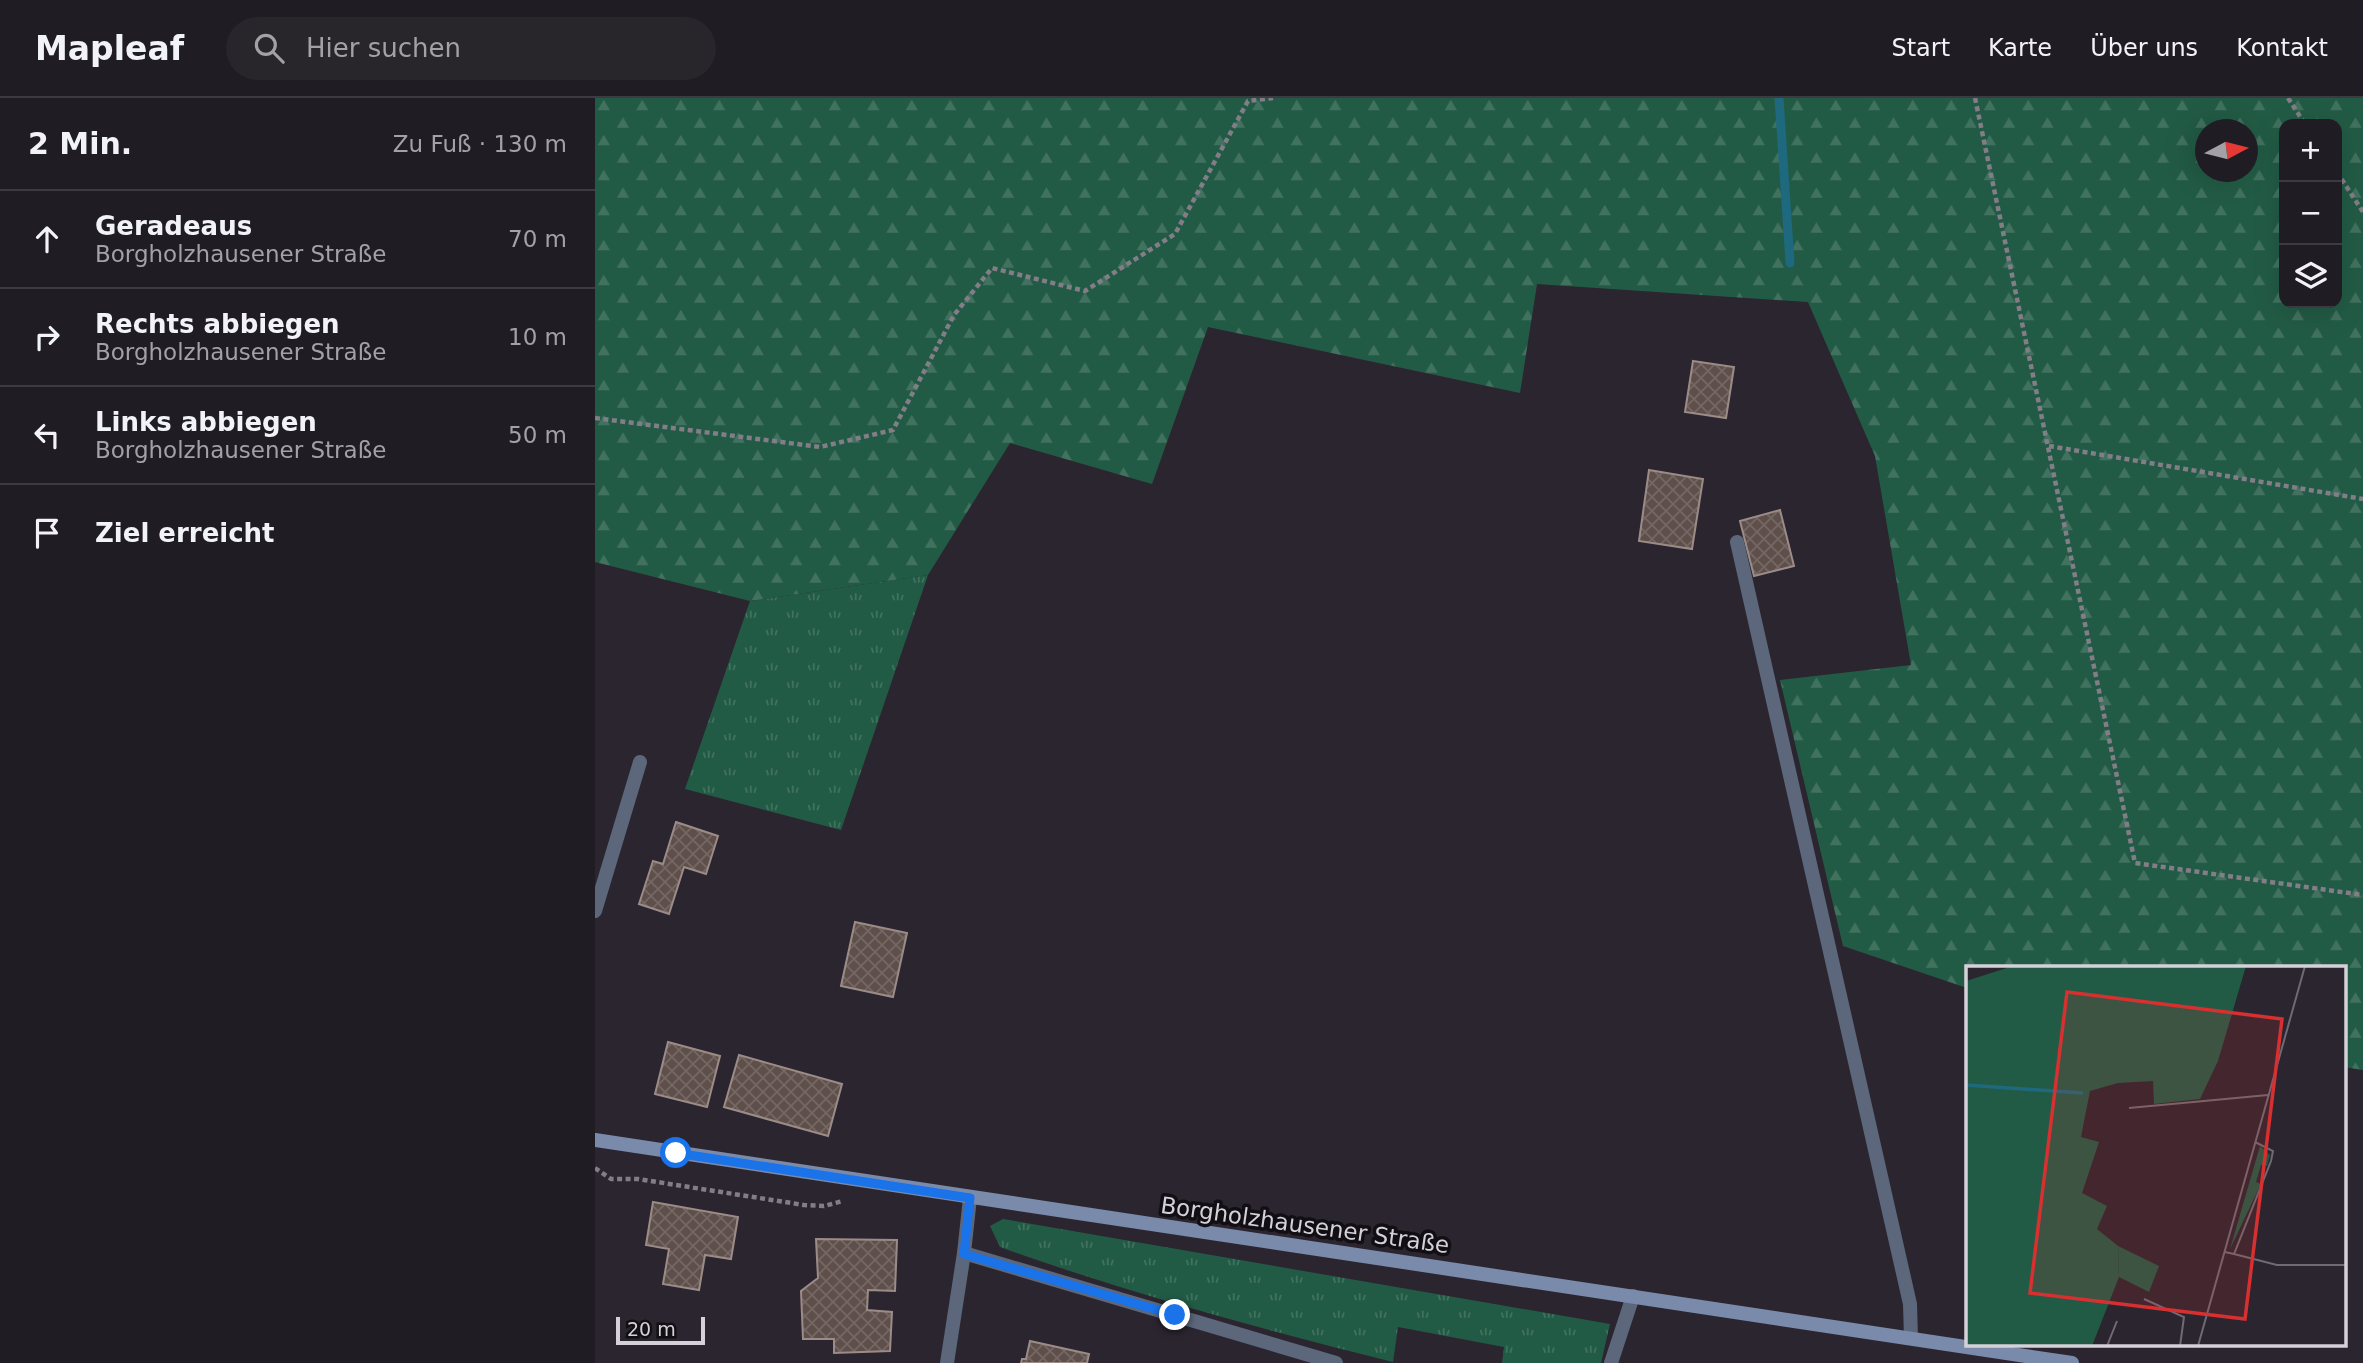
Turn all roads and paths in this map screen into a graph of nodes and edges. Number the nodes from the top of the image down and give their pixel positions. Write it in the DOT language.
graph roads {
  1 [pos="1273,98"];
  2 [pos="1975,98"];
  3 [pos="2288,98"];
  4 [pos="2302,119"];
  5 [pos="2342,180"];
  6 [pos="2363,212"];
  7 [pos="595,418"];
  8 [pos="2049,446"];
  9 [pos="2363,499"];
  10 [pos="1737,542"];
  11 [pos="640,762"];
  12 [pos="2363,895"];
  13 [pos="595,911"];
  14 [pos="595,1140"];
  15 [pos="595,1168"];
  16 [pos="970,1198"];
  17 [pos="852,1202"];
  18 [pos="964,1254"];
  19 [pos="1633,1296"];
  20 [pos="1910,1338"];
  21 [pos="947,1363"];
  22 [pos="1336,1363"];
  23 [pos="1611,1363"];
  24 [pos="2072,1363"];
  1 -- 7 [label="path"];
  2 -- 8 [label="path"];
  3 -- 4 [label="path"];
  5 -- 6 [label="path"];
  8 -- 9 [label="path"];
  8 -- 12 [label="path"];
  10 -- 20 [label="street"];
  11 -- 13 [label="street"];
  14 -- 16 [label="main road, Borgholzhausener Straße"];
  15 -- 17 [label="path"];
  16 -- 18 [label="street"];
  16 -- 19 [label="main road, Borgholzhausener Straße"];
  18 -- 21 [label="street"];
  18 -- 22 [label="street"];
  19 -- 20 [label="main road, Borgholzhausener Straße"];
  19 -- 23 [label="street"];
  20 -- 24 [label="main road, Borgholzhausener Straße"];
}
